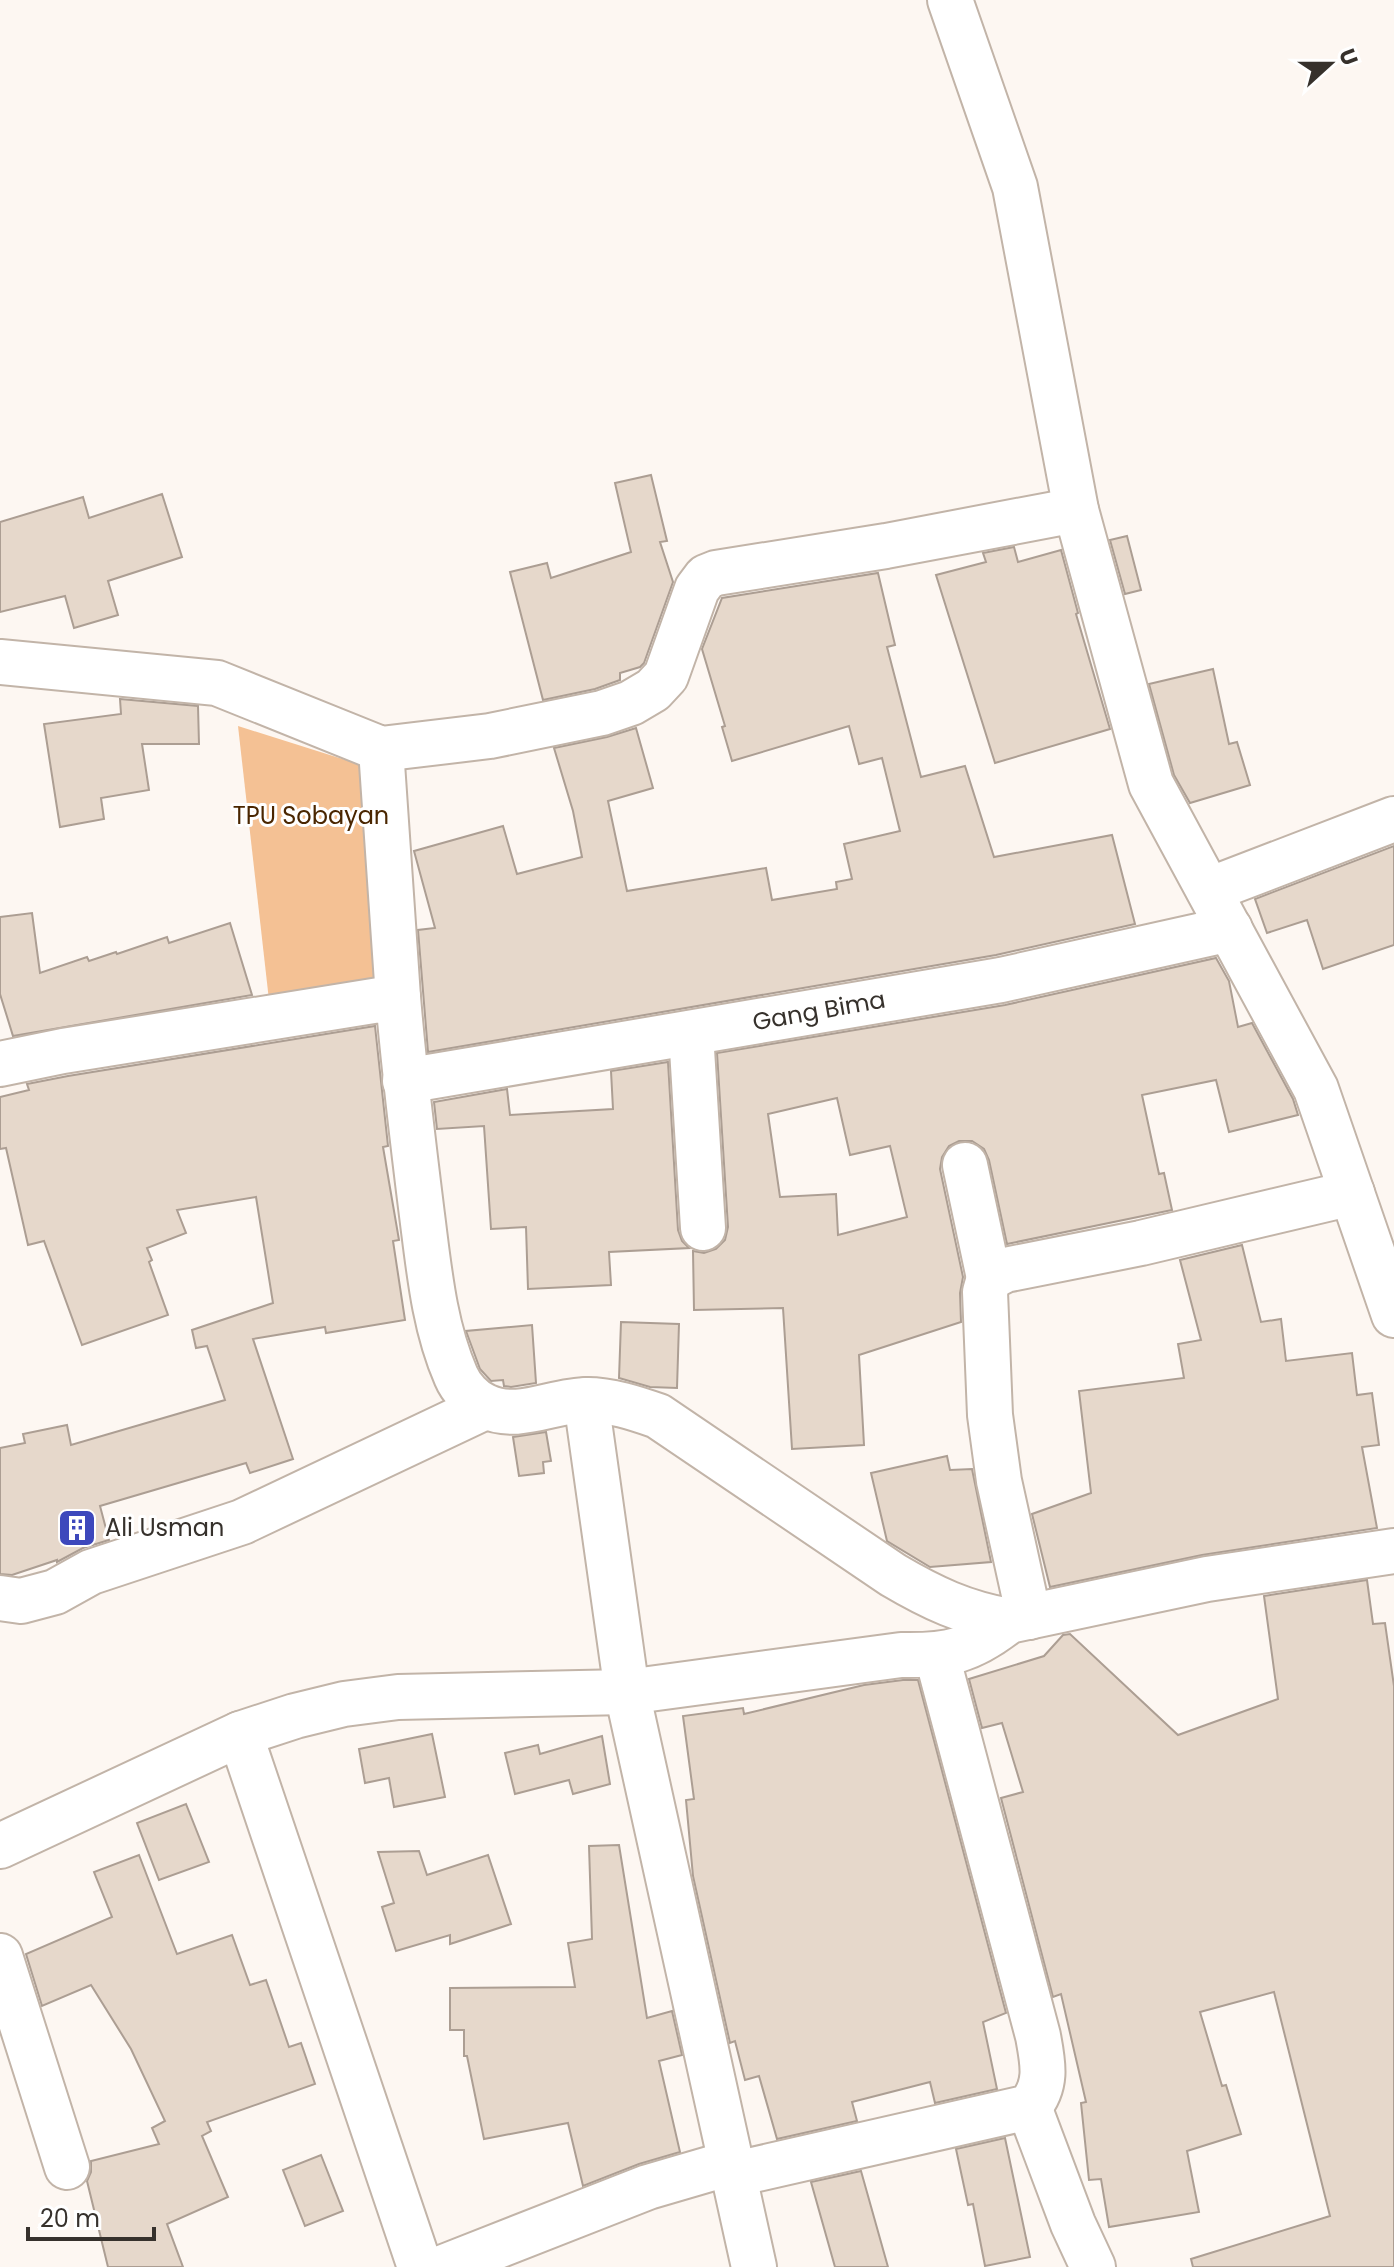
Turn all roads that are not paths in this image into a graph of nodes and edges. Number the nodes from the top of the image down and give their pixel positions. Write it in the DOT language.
graph roads {
  1 [pos="950,0"];
  2 [pos="1076,510"];
  3 [pos="0,662"];
  4 [pos="381,749"];
  5 [pos="1394,819"];
  6 [pos="1209,890"];
  7 [pos="1230,929"];
  8 [pos="398,997"];
  9 [pos="691,1033"];
  10 [pos="0,1064"];
  11 [pos="405,1081"];
  12 [pos="965,1165"];
  13 [pos="1352,1193"];
  14 [pos="703,1228"];
  15 [pos="989,1278"];
  16 [pos="1394,1315"];
  17 [pos="586,1400"];
  18 [pos="485,1407"];
  19 [pos="1394,1551"];
  20 [pos="0,1598"];
  21 [pos="1011,1623"];
  22 [pos="947,1654"];
  23 [pos="627,1692"];
  24 [pos="240,1734"];
  25 [pos="0,1846"];
  26 [pos="0,1956"];
  27 [pos="1029,2107"];
  28 [pos="67,2167"];
  29 [pos="731,2169"];
  30 [pos="420,2267"];
  31 [pos="444,2267"];
  32 [pos="754,2267"];
  33 [pos="1093,2267"];
  1 -- 2 [label="street"];
  2 -- 4 [label="street"];
  2 -- 6 [label="street"];
  3 -- 4 [label="street"];
  4 -- 8 [label="street"];
  5 -- 6 [label="street"];
  6 -- 7 [label="street"];
  7 -- 9 [label="street, Gang Bima"];
  7 -- 13 [label="street"];
  8 -- 10 [label="street"];
  8 -- 11 [label="street"];
  9 -- 11 [label="street, Gang Bima"];
  9 -- 14 [label="street"];
  11 -- 18 [label="street"];
  12 -- 15 [label="street"];
  13 -- 15 [label="street"];
  13 -- 16 [label="street"];
  15 -- 21 [label="street"];
  17 -- 18 [label="street"];
  17 -- 21 [label="street"];
  17 -- 23 [label="street"];
  18 -- 20 [label="street"];
  19 -- 21 [label="street"];
  21 -- 22 [label="street"];
  22 -- 23 [label="street"];
  22 -- 27 [label="street"];
  23 -- 24 [label="street"];
  23 -- 29 [label="street"];
  24 -- 25 [label="street"];
  24 -- 30 [label="street"];
  26 -- 28 [label="street"];
  27 -- 29 [label="street"];
  27 -- 33 [label="street"];
  29 -- 31 [label="street"];
  29 -- 32 [label="street"];
}
